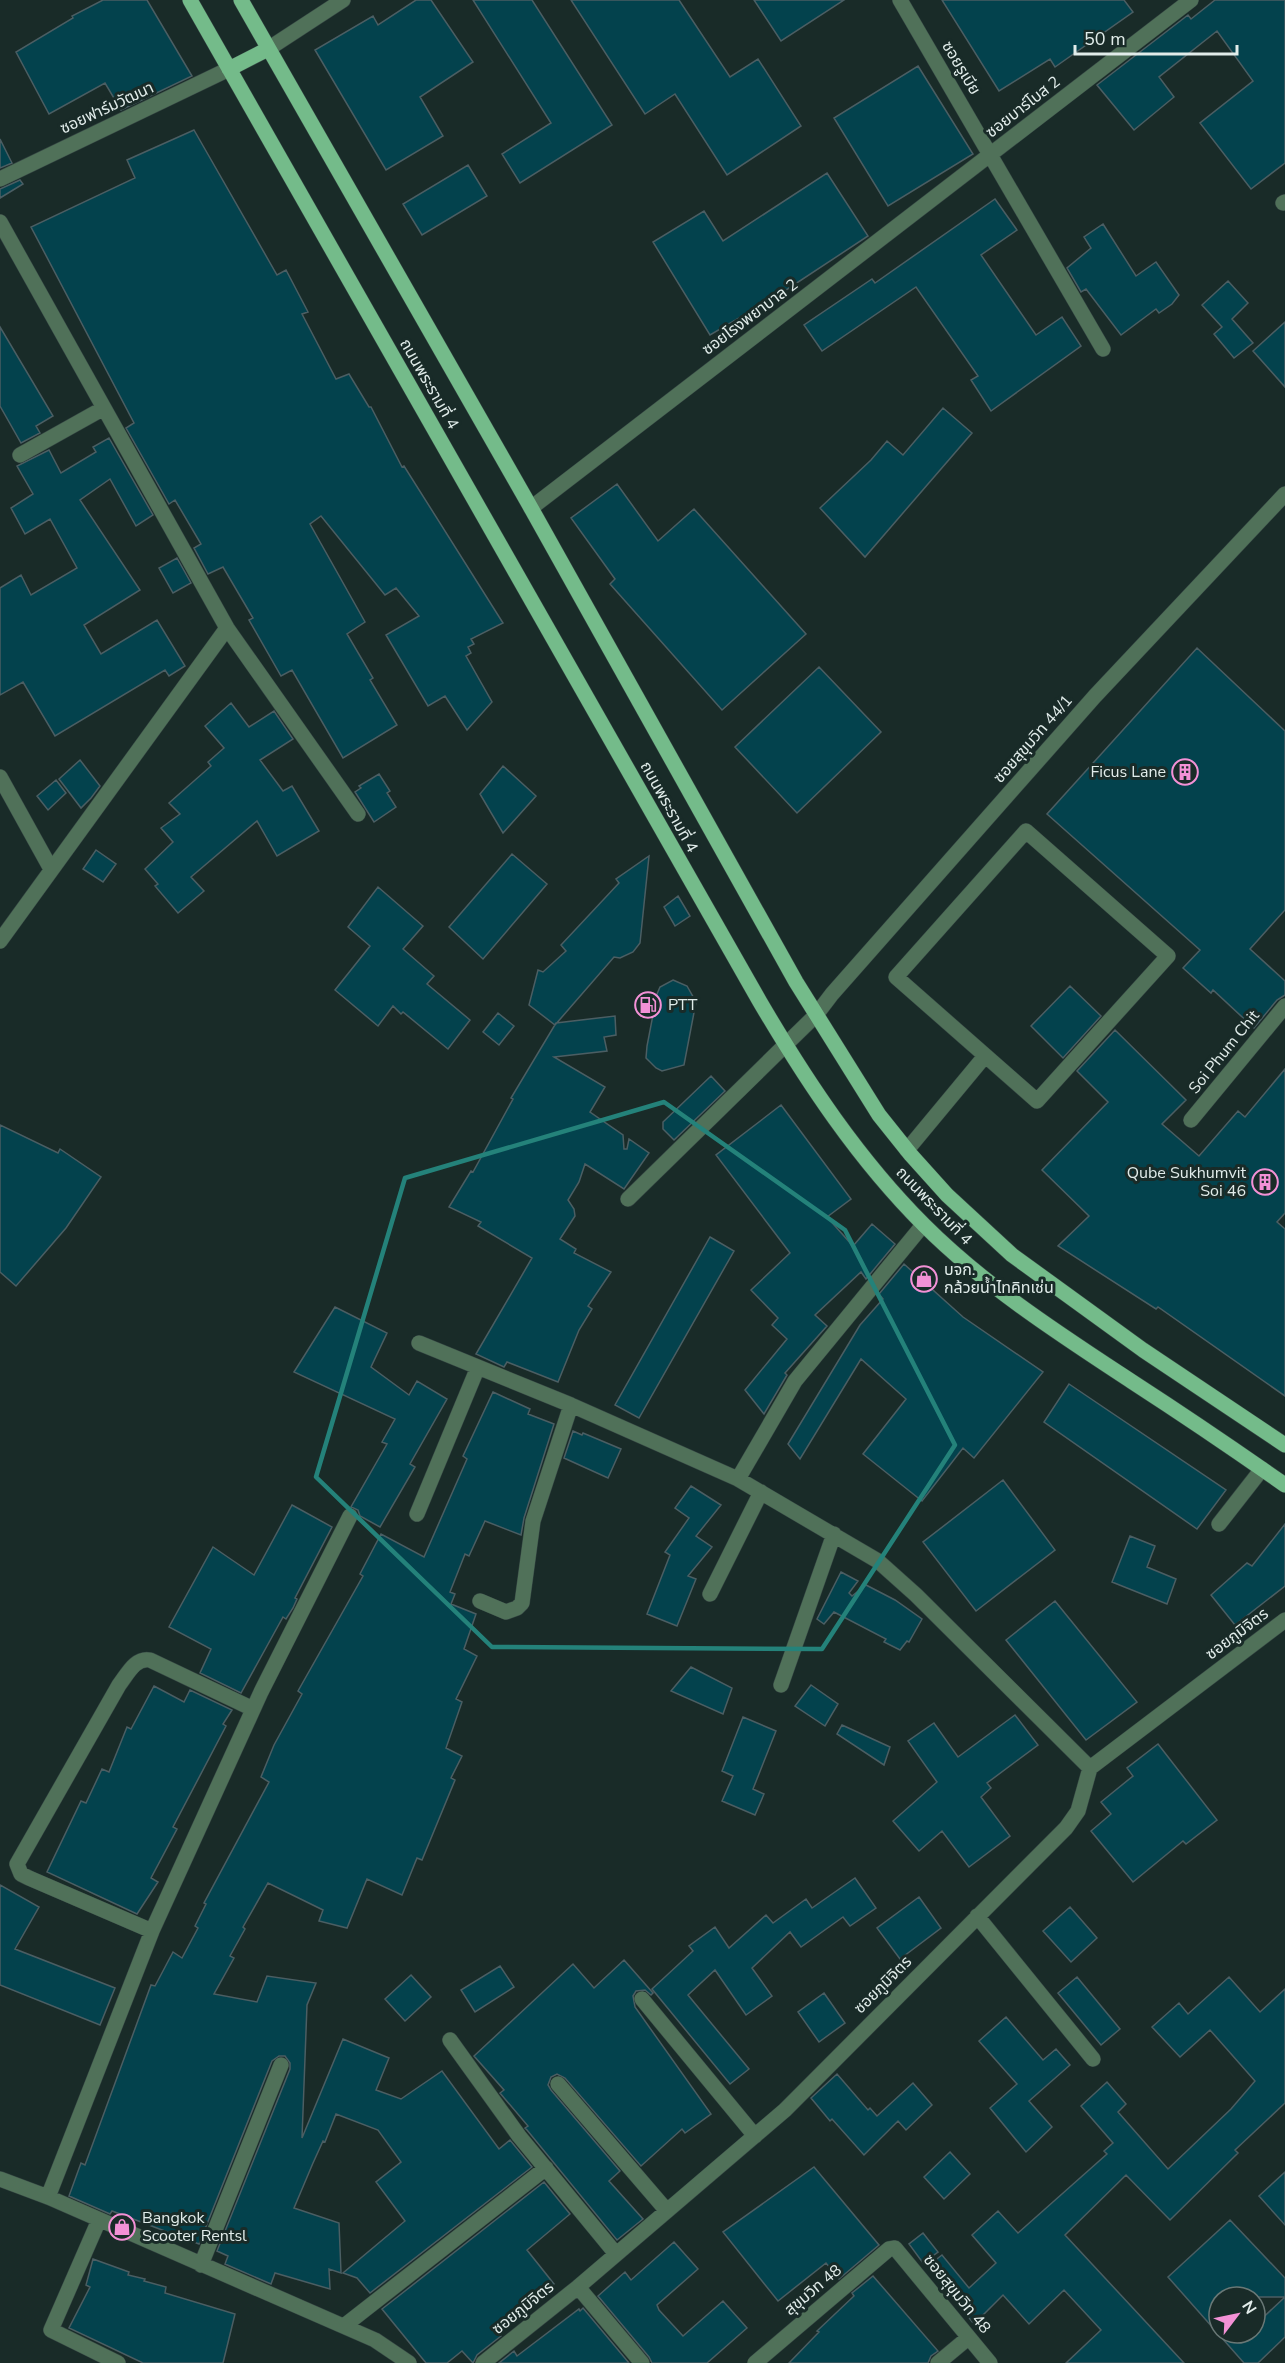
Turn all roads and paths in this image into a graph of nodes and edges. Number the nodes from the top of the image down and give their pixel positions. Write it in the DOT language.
graph roads {
  1 [pos="190,0"];
  2 [pos="241,0"];
  3 [pos="343,0"];
  4 [pos="900,0"];
  5 [pos="1191,0"];
  6 [pos="268,49"];
  7 [pos="229,69"];
  8 [pos="991,155"];
  9 [pos="0,178"];
  10 [pos="0,222"];
  11 [pos="1103,349"];
  12 [pos="104,408"];
  13 [pos="20,455"];
  14 [pos="1285,494"];
  15 [pos="531,508"];
  16 [pos="227,628"];
  17 [pos="0,777"];
  18 [pos="358,814"];
  19 [pos="51,869"];
  20 [pos="0,941"];
  21 [pos="1285,1006"];
  22 [pos="816,1015"];
  23 [pos="786,1046"];
  24 [pos="985,1056"];
  25 [pos="1191,1120"];
  26 [pos="907,1150"];
  27 [pos="628,1199"];
  28 [pos="923,1225"];
  29 [pos="419,1343"];
  30 [pos="478,1367"];
  31 [pos="571,1405"];
  32 [pos="1285,1445"];
  33 [pos="1262,1469"];
  34 [pos="738,1479"];
  35 [pos="1285,1485"];
  36 [pos="761,1492"];
  37 [pos="417,1514"];
  38 [pos="350,1516"];
  39 [pos="1219,1524"];
  40 [pos="834,1534"];
  41 [pos="710,1594"];
  42 [pos="480,1600"];
  43 [pos="1285,1620"];
  44 [pos="781,1685"];
  45 [pos="254,1709"];
  46 [pos="1090,1768"];
  47 [pos="977,1916"];
  48 [pos="152,1931"];
  49 [pos="642,1999"];
  50 [pos="450,2040"];
  51 [pos="1093,2059"];
  52 [pos="281,2065"];
  53 [pos="558,2084"];
  54 [pos="755,2136"];
  55 [pos="546,2168"];
  56 [pos="0,2179"];
  57 [pos="48,2197"];
  58 [pos="667,2211"];
  59 [pos="99,2220"];
  60 [pos="895,2248"];
  61 [pos="616,2254"];
  62 [pos="201,2265"];
  63 [pos="578,2287"];
  64 [pos="344,2326"];
  65 [pos="968,2338"];
  66 [pos="758,2362"];
  67 [pos="118,2363"];
  68 [pos="409,2363"];
  69 [pos="483,2363"];
  70 [pos="642,2363"];
  71 [pos="938,2363"];
  72 [pos="990,2363"];
  1 -- 7 [label="main road, ถนนพระรามที่ 4"];
  2 -- 6 [label="main road, ถนนพระรามที่ 4"];
  3 -- 6 [label="street"];
  4 -- 8 [label="street, ซอยรูเบีย"];
  5 -- 8 [label="street, ซอยบาร์โบส 2"];
  6 -- 7 [label="main road"];
  6 -- 15 [label="main road, ถนนพระรามที่ 4"];
  7 -- 9 [label="street, ซอยฟาร์มวัฒนา"];
  7 -- 23 [label="main road, ถนนพระรามที่ 4"];
  8 -- 11 [label="street, ซอยรูเบีย"];
  8 -- 15 [label="street, ซอยโรงพยาบาล 2"];
  10 -- 12 [label="street"];
  12 -- 13 [label="street"];
  12 -- 16 [label="street"];
  14 -- 22 [label="street, ซอยสุขุมวิท 44/1"];
  15 -- 22 [label="main road, ถนนพระรามที่ 4"];
  16 -- 18 [label="street"];
  16 -- 19 [label="street"];
  17 -- 19 [label="street"];
  19 -- 20 [label="street"];
  21 -- 25 [label="street, Soi Phum Chit"];
  22 -- 23 [label="street, ซอยสุขุมวิท 44/1"];
  22 -- 26 [label="main road, ถนนพระรามที่ 4"];
  23 -- 27 [label="street, ซอยสุขุมวิท 44/1"];
  23 -- 28 [label="main road, ถนนพระรามที่ 4"];
  24 -- 24 [label="street"];
  24 -- 26 [label="street"];
  26 -- 32 [label="main road, ถนนพระรามที่ 4"];
  28 -- 33 [label="main road, ถนนพระรามที่ 4"];
  28 -- 34 [label="street"];
  29 -- 30 [label="street"];
  30 -- 31 [label="street"];
  30 -- 37 [label="street"];
  31 -- 34 [label="street"];
  31 -- 42 [label="street"];
  33 -- 35 [label="main road, ถนนพระรามที่ 4"];
  33 -- 39 [label="street"];
  34 -- 36 [label="street"];
  36 -- 40 [label="street"];
  36 -- 41 [label="street"];
  38 -- 45 [label="street"];
  40 -- 44 [label="street"];
  40 -- 46 [label="street"];
  43 -- 46 [label="street, ซอยภูมิจิตร"];
  45 -- 48 [label="street"];
  45 -- 48 [label="street"];
  46 -- 47 [label="street, ซอยภูมิจิตร"];
  47 -- 51 [label="street"];
  47 -- 54 [label="street, ซอยภูมิจิตร"];
  48 -- 57 [label="street"];
  49 -- 54 [label="street"];
  50 -- 55 [label="street"];
  52 -- 62 [label="street"];
  53 -- 58 [label="street"];
  54 -- 58 [label="street, ซอยภูมิจิตร"];
  55 -- 61 [label="street"];
  55 -- 64 [label="street"];
  56 -- 57 [label="street"];
  57 -- 59 [label="street"];
  58 -- 61 [label="street, ซอยภูมิจิตร"];
  59 -- 62 [label="street"];
  59 -- 67 [label="street"];
  60 -- 65 [label="street, ซอยสุขุมวิท 48"];
  60 -- 66 [label="street, สุขุมวิท 48"];
  61 -- 63 [label="street, ซอยภูมิจิตร"];
  62 -- 64 [label="street"];
  63 -- 69 [label="street, ซอยภูมิจิตร"];
  63 -- 70 [label="street"];
  64 -- 68 [label="street"];
  65 -- 71 [label="street"];
  65 -- 72 [label="street, ซอยสุขุมวิท 48"];
}
